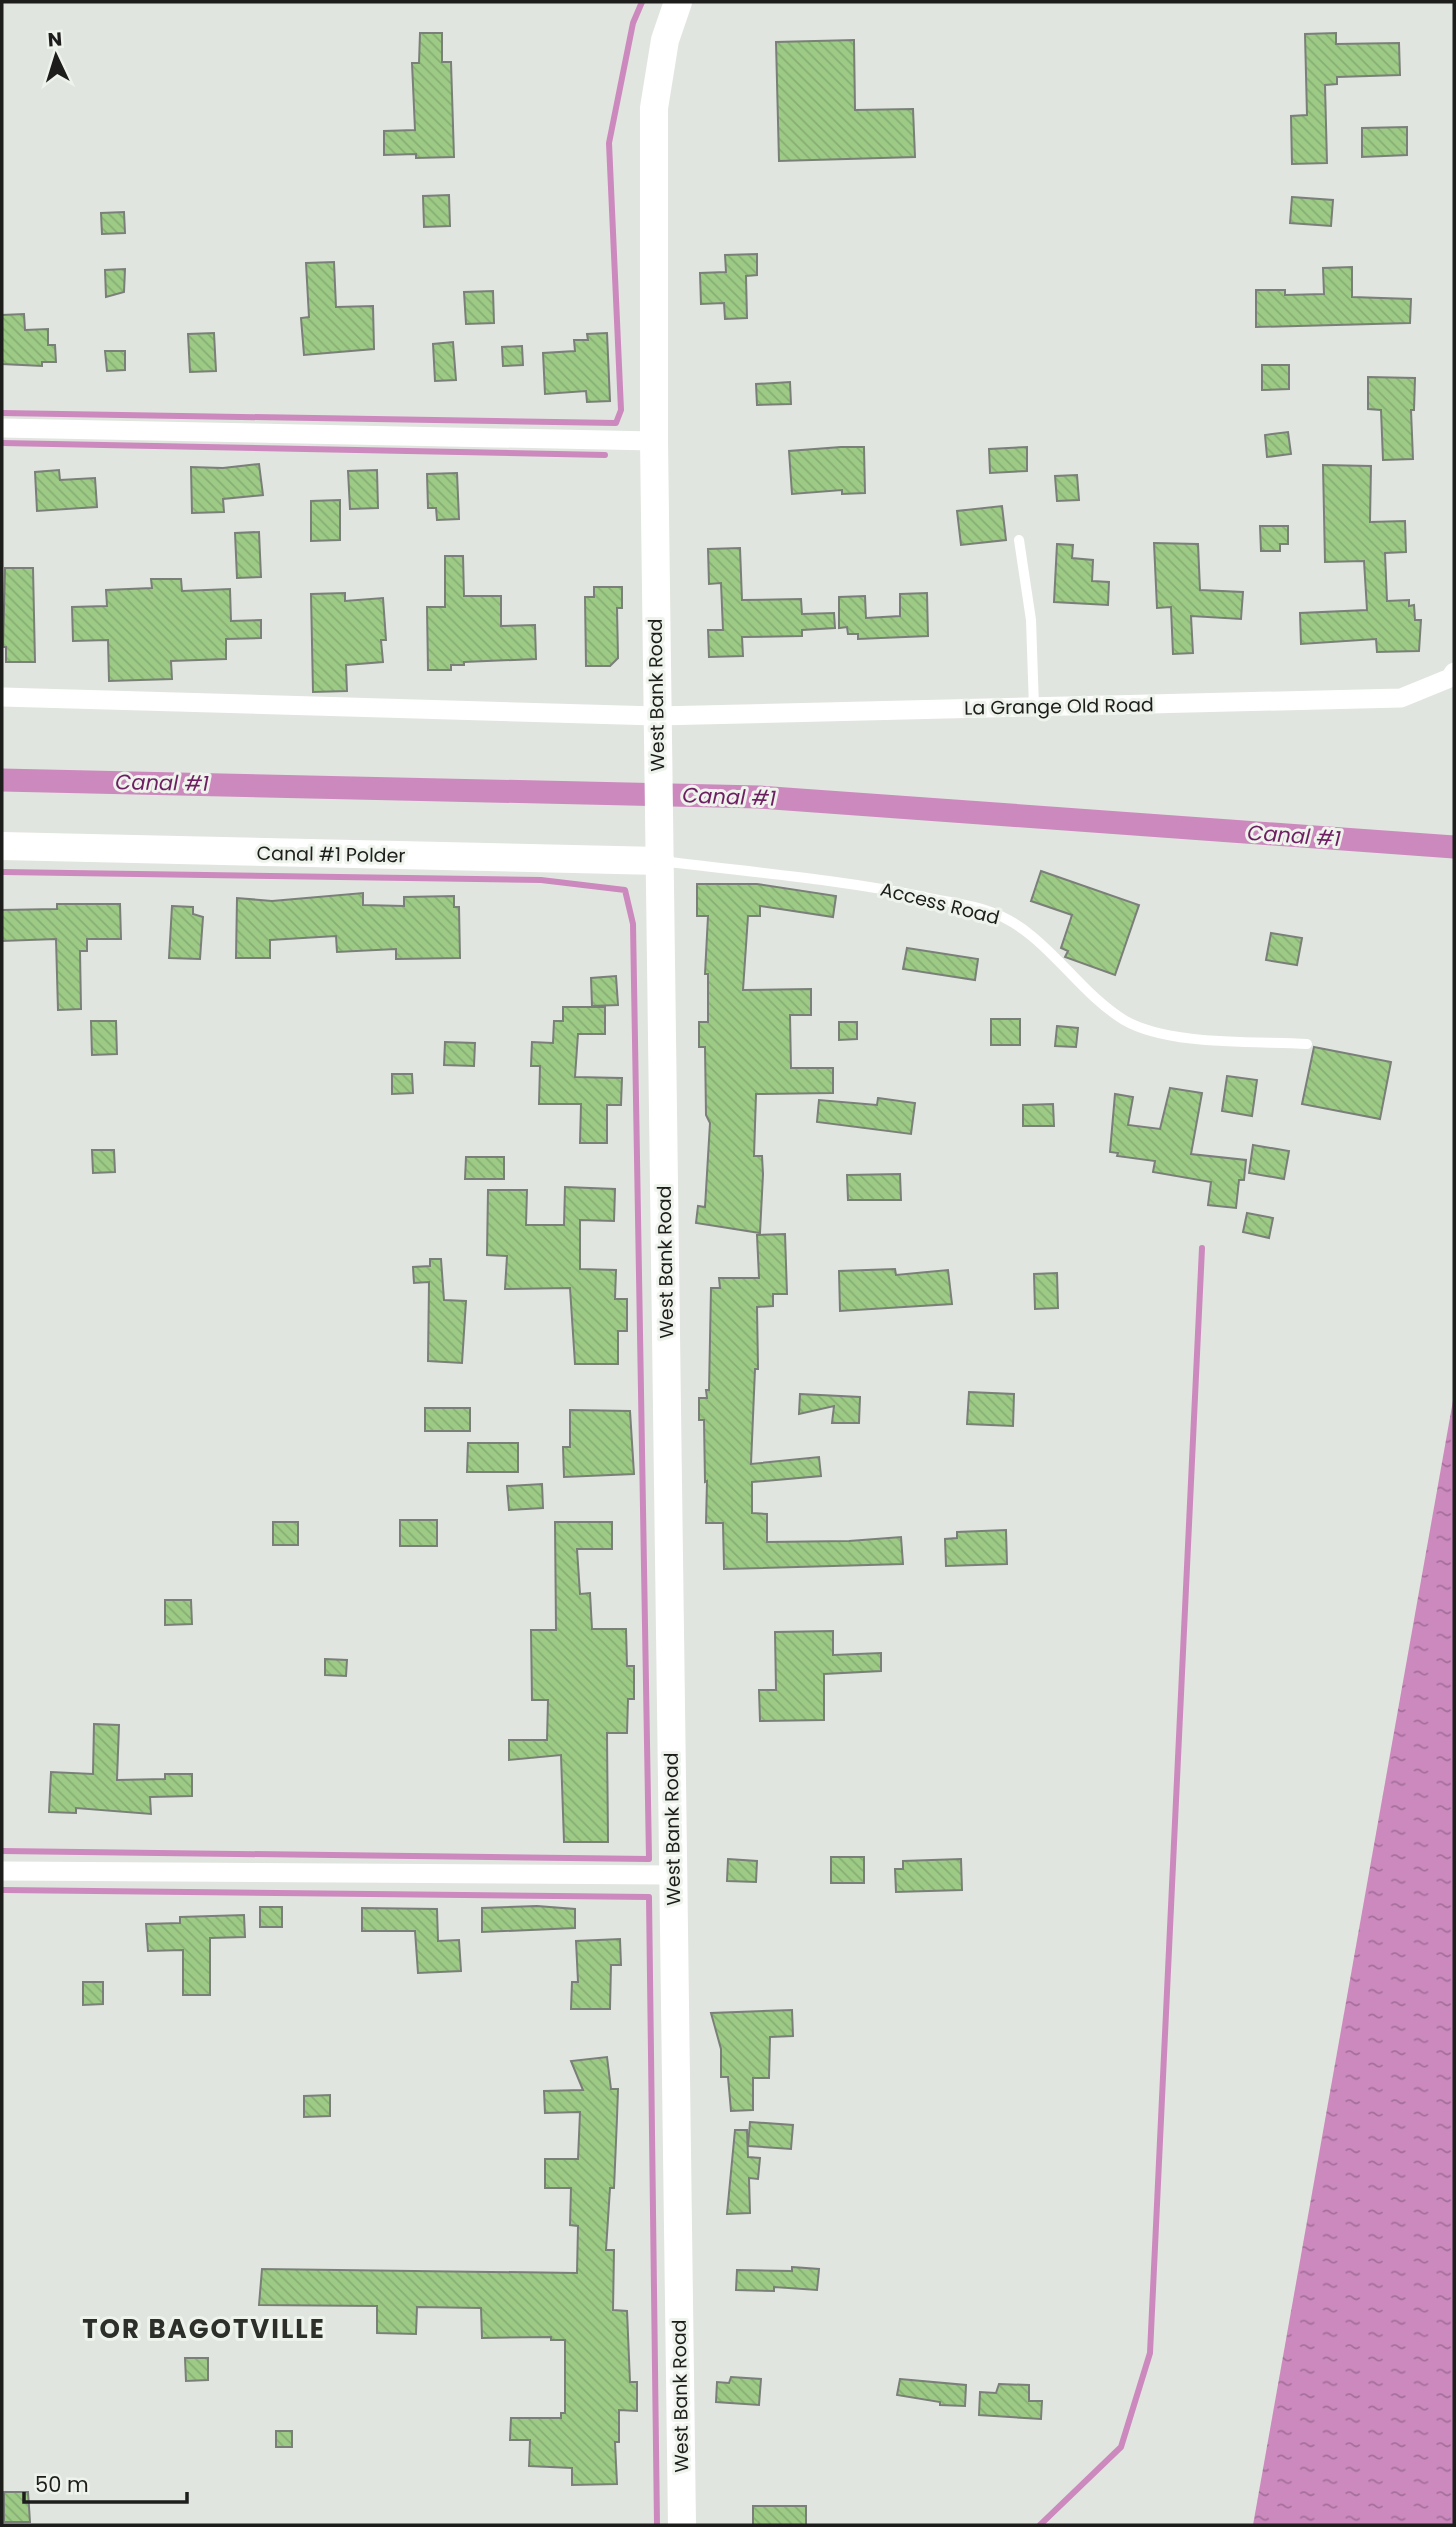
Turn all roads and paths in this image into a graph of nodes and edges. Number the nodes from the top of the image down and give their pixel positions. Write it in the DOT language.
graph roads {
  1 [pos="678,2"];
  2 [pos="2,428"];
  3 [pos="654,441"];
  4 [pos="1019,540"];
  5 [pos="1454,672"];
  6 [pos="2,697"];
  7 [pos="1034,707"];
  8 [pos="657,727"];
  9 [pos="2,846"];
  10 [pos="660,861"];
  11 [pos="1307,1044"];
  12 [pos="2,1871"];
  13 [pos="673,1875"];
  14 [pos="682,2525"];
  1 -- 3 [label="street, West Bank Road"];
  2 -- 3 [label="street"];
  3 -- 8 [label="street, West Bank Road"];
  4 -- 7 [label="lane"];
  5 -- 7 [label="street, La Grange Old Road"];
  6 -- 8 [label="street, La Grange Old Road"];
  7 -- 8 [label="street, La Grange Old Road"];
  8 -- 10 [label="street, West Bank Road"];
  9 -- 10 [label="street, Canal #1 Polder"];
  10 -- 11 [label="lane, Access Road"];
  10 -- 13 [label="street, West Bank Road"];
  12 -- 13 [label="street"];
  13 -- 14 [label="street, West Bank Road"];
}
